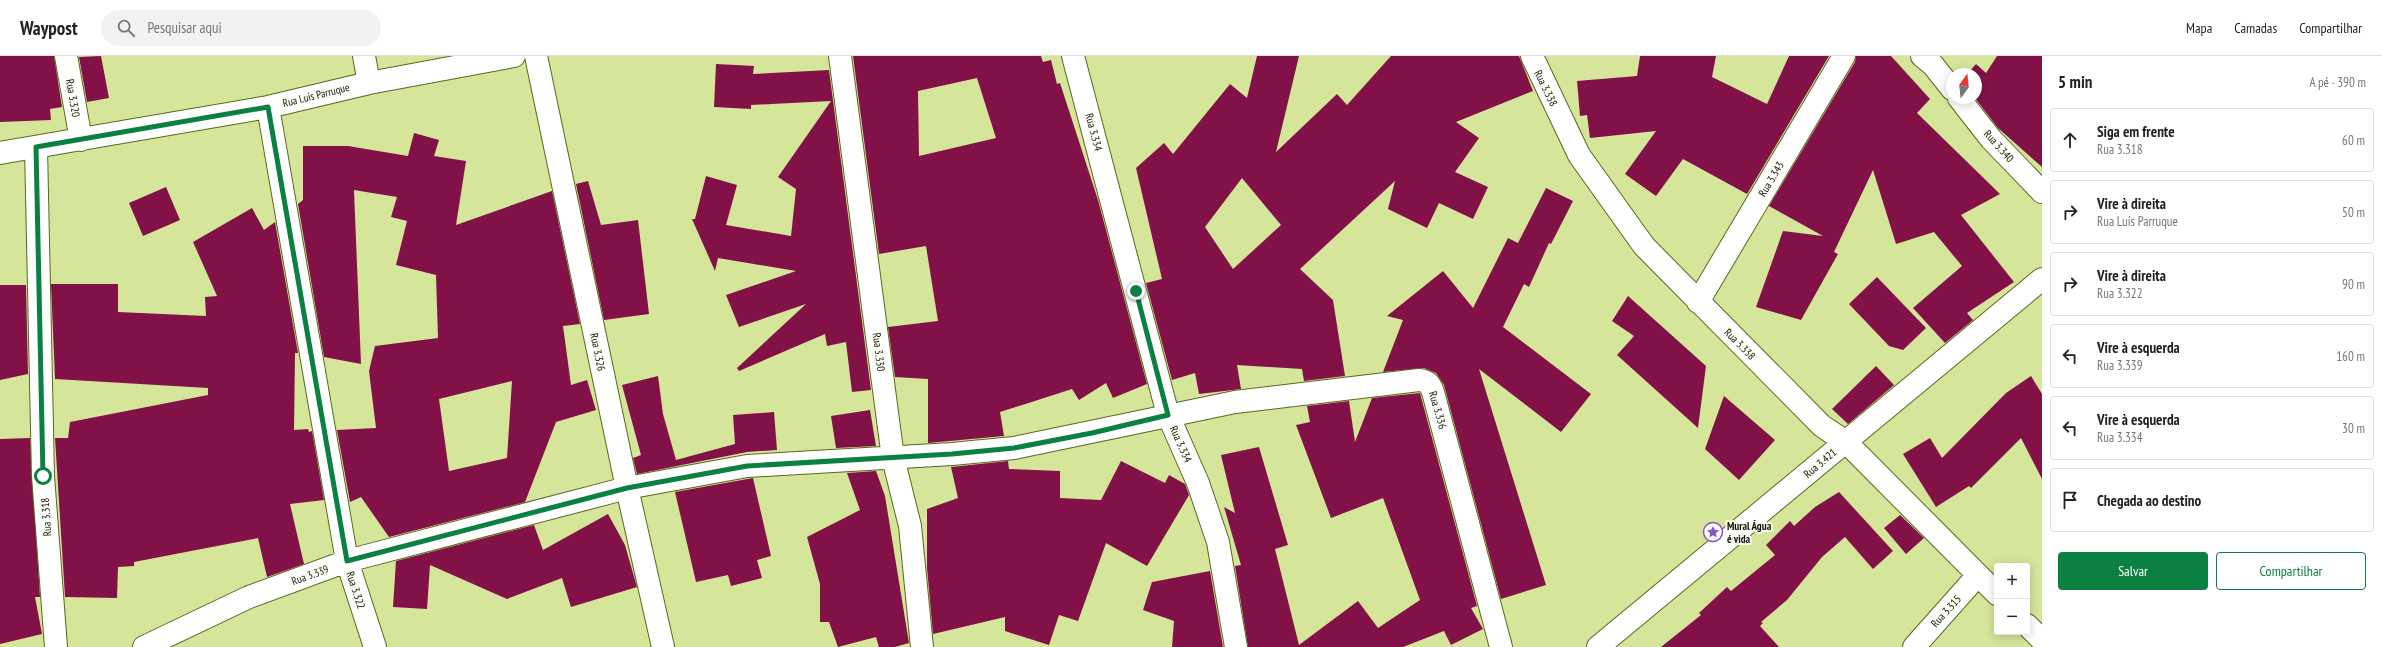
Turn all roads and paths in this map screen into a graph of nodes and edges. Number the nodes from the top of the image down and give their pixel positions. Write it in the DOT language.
graph roads {
  1 [pos="66,56"];
  2 [pos="364,56"];
  3 [pos="514,56"];
  4 [pos="536,56"];
  5 [pos="840,56"];
  6 [pos="1073,56"];
  7 [pos="1532,56"];
  8 [pos="1844,56"];
  9 [pos="1932,59"];
  10 [pos="1946,80"];
  11 [pos="369,82"];
  12 [pos="1964,104"];
  13 [pos="268,107"];
  14 [pos="81,140"];
  15 [pos="36,147"];
  16 [pos="0,153"];
  17 [pos="2042,192"];
  18 [pos="2042,279"];
  19 [pos="1698,302"];
  20 [pos="1168,415"];
  21 [pos="1846,442"];
  22 [pos="893,458"];
  23 [pos="627,488"];
  24 [pos="347,561"];
  25 [pos="1978,575"];
  26 [pos="1994,591"];
  27 [pos="2030,628"];
  28 [pos="2042,640"];
  29 [pos="56,647"];
  30 [pos="144,647"];
  31 [pos="375,647"];
  32 [pos="663,647"];
  33 [pos="922,647"];
  34 [pos="1236,647"];
  35 [pos="1501,647"];
  36 [pos="1598,647"];
  37 [pos="1914,647"];
  1 -- 14 [label="street, Rua 3.320"];
  2 -- 11 [label="street"];
  3 -- 11 [label="street, Rua Luís Parruque"];
  4 -- 23 [label="street, Rua 3.326"];
  5 -- 22 [label="street, Rua 3.330"];
  6 -- 20 [label="street, Rua 3.334"];
  7 -- 19 [label="street, Rua 3.338"];
  8 -- 19 [label="street, Rua 3.343"];
  9 -- 10 [label="street"];
  11 -- 13 [label="street, Rua Luís Parruque"];
  12 -- 17 [label="street, Rua 3.340"];
  13 -- 14 [label="street, Rua Luís Parruque"];
  13 -- 24 [label="street, Rua 3.322"];
  14 -- 15 [label="street, Rua Luís Parruque"];
  15 -- 16 [label="street, Rua Luís Parruque"];
  15 -- 29 [label="street, Rua 3.318"];
  18 -- 21 [label="street, Rua 3.421"];
  19 -- 21 [label="street, Rua 3.338"];
  20 -- 22 [label="street, Rua 3.339"];
  20 -- 34 [label="street, Rua 3.334"];
  20 -- 35 [label="street, Rua 3.336"];
  21 -- 25 [label="street, Rua 3.338"];
  21 -- 36 [label="street, Rua 3.421"];
  22 -- 23 [label="street, Rua 3.339"];
  22 -- 33 [label="street, Rua 3.330"];
  23 -- 24 [label="street, Rua 3.339"];
  23 -- 32 [label="street, Rua 3.326"];
  24 -- 30 [label="street, Rua 3.339"];
  24 -- 31 [label="street, Rua 3.322"];
  25 -- 26 [label="street, Rua 3.338"];
  25 -- 37 [label="street, Rua 3.315"];
  27 -- 28 [label="street"];
}
